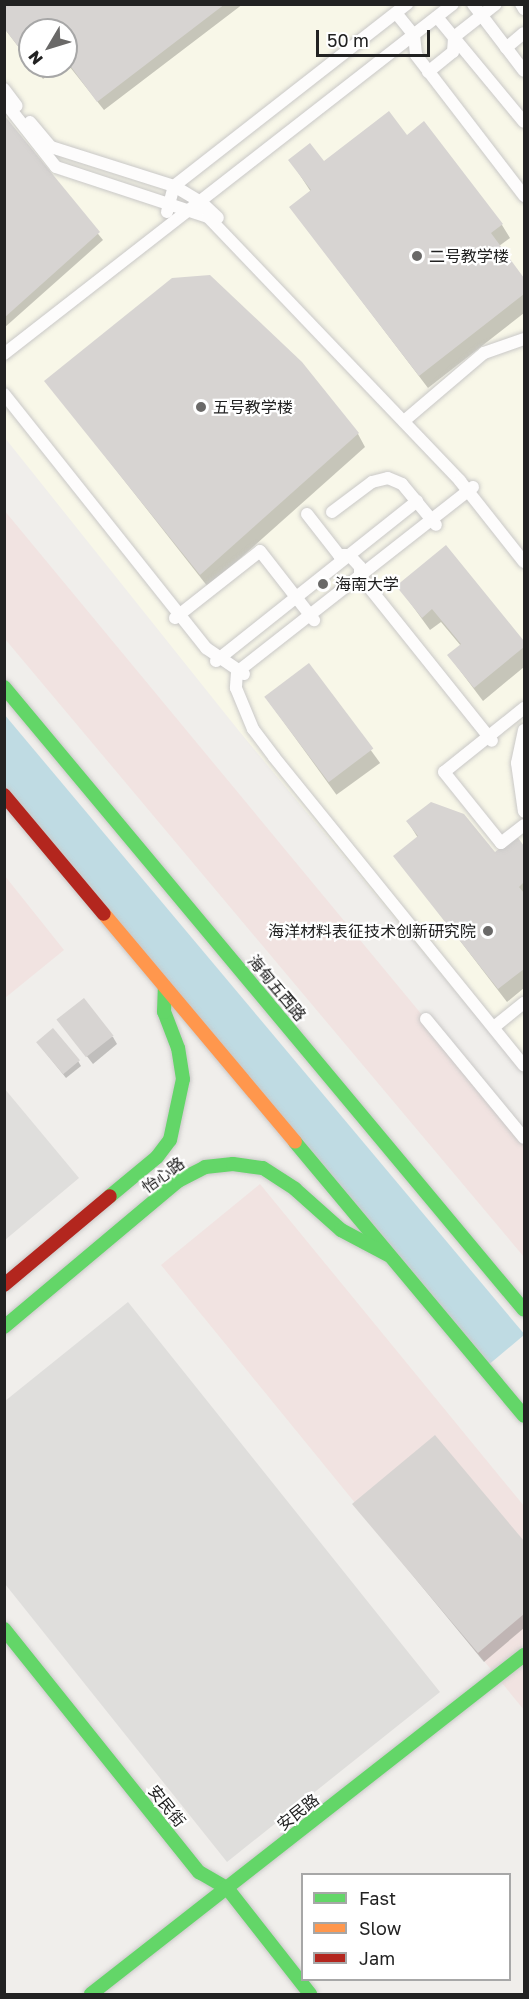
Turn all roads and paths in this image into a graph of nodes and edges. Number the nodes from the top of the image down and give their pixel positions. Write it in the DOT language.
graph roads {
  1 [pos="406,4"];
  2 [pos="453,4"];
  3 [pos="472,4"];
  4 [pos="496,4"];
  5 [pos="521,4"];
  6 [pos="525,9"];
  7 [pos="396,13"];
  8 [pos="482,16"];
  9 [pos="437,17"];
  10 [pos="525,33"];
  11 [pos="414,35"];
  12 [pos="454,37"];
  13 [pos="506,48"];
  14 [pos="428,72"];
  15 [pos="525,72"];
  16 [pos="4,89"];
  17 [pos="4,101"];
  18 [pos="525,122"];
  19 [pos="174,186"];
  20 [pos="523,190"];
  21 [pos="201,202"];
  22 [pos="169,206"];
  23 [pos="187,212"];
  24 [pos="163,228"];
  25 [pos="525,339"];
  26 [pos="4,354"];
  27 [pos="4,394"];
  28 [pos="4,404"];
  29 [pos="406,419"];
  30 [pos="473,492"];
  31 [pos="417,501"];
  32 [pos="332,512"];
  33 [pos="307,514"];
  34 [pos="434,522"];
  35 [pos="525,552"];
  36 [pos="349,555"];
  37 [pos="525,562"];
  38 [pos="359,581"];
  39 [pos="296,597"];
  40 [pos="177,616"];
  41 [pos="312,618"];
  42 [pos="218,659"];
  43 [pos="240,675"];
  44 [pos="4,687"];
  45 [pos="524,712"];
  46 [pos="525,730"];
  47 [pos="488,741"];
  48 [pos="4,795"];
  49 [pos="525,812"];
  50 [pos="525,825"];
  51 [pos="165,988"];
  52 [pos="525,1003"];
  53 [pos="525,1010"];
  54 [pos="426,1019"];
  55 [pos="498,1028"];
  56 [pos="525,1057"];
  57 [pos="525,1066"];
  58 [pos="525,1138"];
  59 [pos="391,1256"];
  60 [pos="4,1285"];
  61 [pos="525,1310"];
  62 [pos="4,1327"];
  63 [pos="525,1416"];
  64 [pos="4,1616"];
  65 [pos="4,1629"];
  66 [pos="525,1655"];
  67 [pos="525,1664"];
  68 [pos="233,1888"];
  69 [pos="301,1969"];
  70 [pos="310,1981"];
  71 [pos="92,1995"];
  72 [pos="103,1995"];
  73 [pos="310,1995"];
  74 [pos="321,1995"];
  1 -- 7 [label="street"];
  2 -- 9 [label="street"];
  3 -- 8 [label="street"];
  4 -- 8 [label="street"];
  5 -- 6 [label="street"];
  7 -- 11 [label="street"];
  7 -- 19 [label="street"];
  8 -- 12 [label="street"];
  8 -- 13 [label="street"];
  9 -- 11 [label="street"];
  9 -- 12 [label="street"];
  10 -- 13 [label="street"];
  11 -- 14 [label="street"];
  11 -- 21 [label="street"];
  12 -- 14 [label="street"];
  12 -- 18 [label="street"];
  13 -- 15 [label="street"];
  14 -- 20 [label="street"];
  16 -- 19 [label="street"];
  17 -- 22 [label="street"];
  19 -- 21 [label="street"];
  19 -- 22 [label="street"];
  21 -- 23 [label="street"];
  21 -- 29 [label="street"];
  22 -- 23 [label="street"];
  22 -- 24 [label="street"];
  23 -- 24 [label="street"];
  23 -- 29 [label="street"];
  24 -- 26 [label="street"];
  25 -- 29 [label="street"];
  27 -- 40 [label="street"];
  28 -- 40 [label="street"];
  29 -- 30 [label="street"];
  30 -- 34 [label="street"];
  30 -- 35 [label="street"];
  30 -- 37 [label="street"];
  31 -- 32 [label="street"];
  31 -- 34 [label="street"];
  31 -- 36 [label="street"];
  33 -- 36 [label="street"];
  34 -- 38 [label="street"];
  36 -- 38 [label="street"];
  36 -- 39 [label="street"];
  38 -- 41 [label="street"];
  38 -- 47 [label="street"];
  39 -- 40 [label="street"];
  39 -- 41 [label="street"];
  39 -- 42 [label="street"];
  40 -- 42 [label="street"];
  41 -- 43 [label="street"];
  42 -- 43 [label="street"];
  43 -- 55 [label="street"];
  44 -- 61 [label="street, 海甸五西路"];
  45 -- 47 [label="street"];
  46 -- 49 [label="street"];
  47 -- 50 [label="street"];
  48 -- 51 [label="street"];
  51 -- 59 [label="street"];
  51 -- 60 [label="street, 怡心路"];
  52 -- 55 [label="street"];
  53 -- 55 [label="street"];
  54 -- 58 [label="street"];
  55 -- 56 [label="street"];
  55 -- 57 [label="street"];
  59 -- 62 [label="street, 怡心路"];
  59 -- 63 [label="street"];
  64 -- 68 [label="street, 安民街"];
  65 -- 68 [label="street, 安民街"];
  66 -- 68 [label="street, 安民路"];
  67 -- 68 [label="street, 安民路"];
  68 -- 69 [label="street, 安民街"];
  68 -- 71 [label="street, 安民路"];
  68 -- 72 [label="street, 安民路"];
  68 -- 73 [label="street, 安民街"];
  70 -- 74 [label="street"];
}
